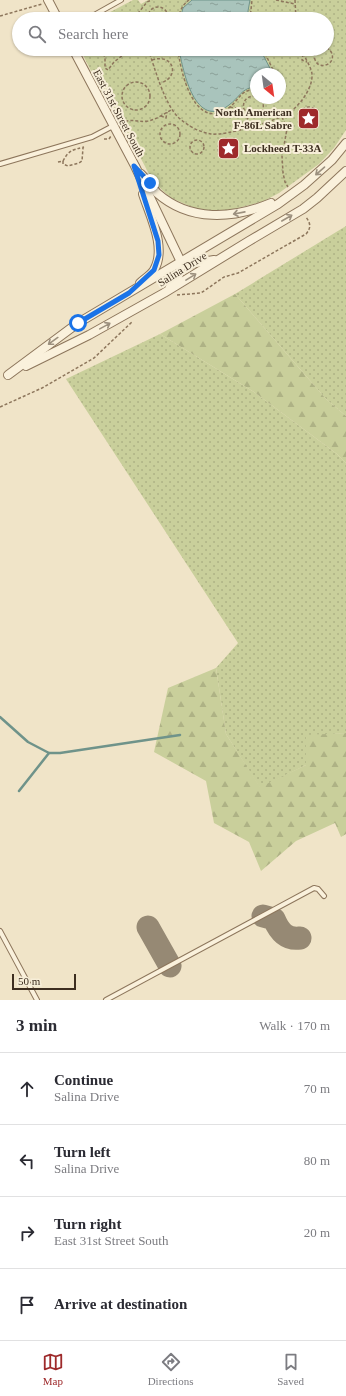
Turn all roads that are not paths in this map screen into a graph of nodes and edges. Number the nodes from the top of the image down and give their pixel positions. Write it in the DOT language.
graph roads {
  1 [pos="48,0"];
  2 [pos="121,0"];
  3 [pos="54,12"];
  4 [pos="100,12"];
  5 [pos="77,56"];
  6 [pos="113,126"];
  7 [pos="346,143"];
  8 [pos="0,164"];
  9 [pos="134,166"];
  10 [pos="346,171"];
  11 [pos="288,196"];
  12 [pos="218,260"];
  13 [pos="181,262"];
  14 [pos="129,293"];
  15 [pos="164,293"];
  16 [pos="8,375"];
  17 [pos="0,379"];
  18 [pos="324,896"];
  19 [pos="0,931"];
  20 [pos="37,1000"];
  21 [pos="106,1000"];
  1 -- 3 [label="street"];
  2 -- 4 [label="lane"];
  5 -- 6 [label="street, East 31st Street South"];
  6 -- 8 [label="lane"];
  6 -- 9 [label="street, East 31st Street South"];
  7 -- 11 [label="street, Salina Drive, one-way"];
  11 -- 9 [label="street, East 31st Street South, one-way"];
  9 -- 13 [label="street, East 31st Street South"];
  9 -- 14 [label="street, Salina Drive"];
  12 -- 10 [label="street, Salina Drive, one-way"];
  11 -- 13 [label="street, Salina Drive"];
  12 -- 13 [label="street, Salina Drive"];
  15 -- 12 [label="street, Salina Drive, one-way"];
  13 -- 14 [label="street, Salina Drive"];
  13 -- 15 [label="street"];
  14 -- 16 [label="street, Salina Drive, one-way"];
  16 -- 15 [label="street, Salina Drive, one-way"];
  16 -- 17 [label="street, Salina Drive"];
  18 -- 21 [label="lane"];
  19 -- 20 [label="lane"];
}
